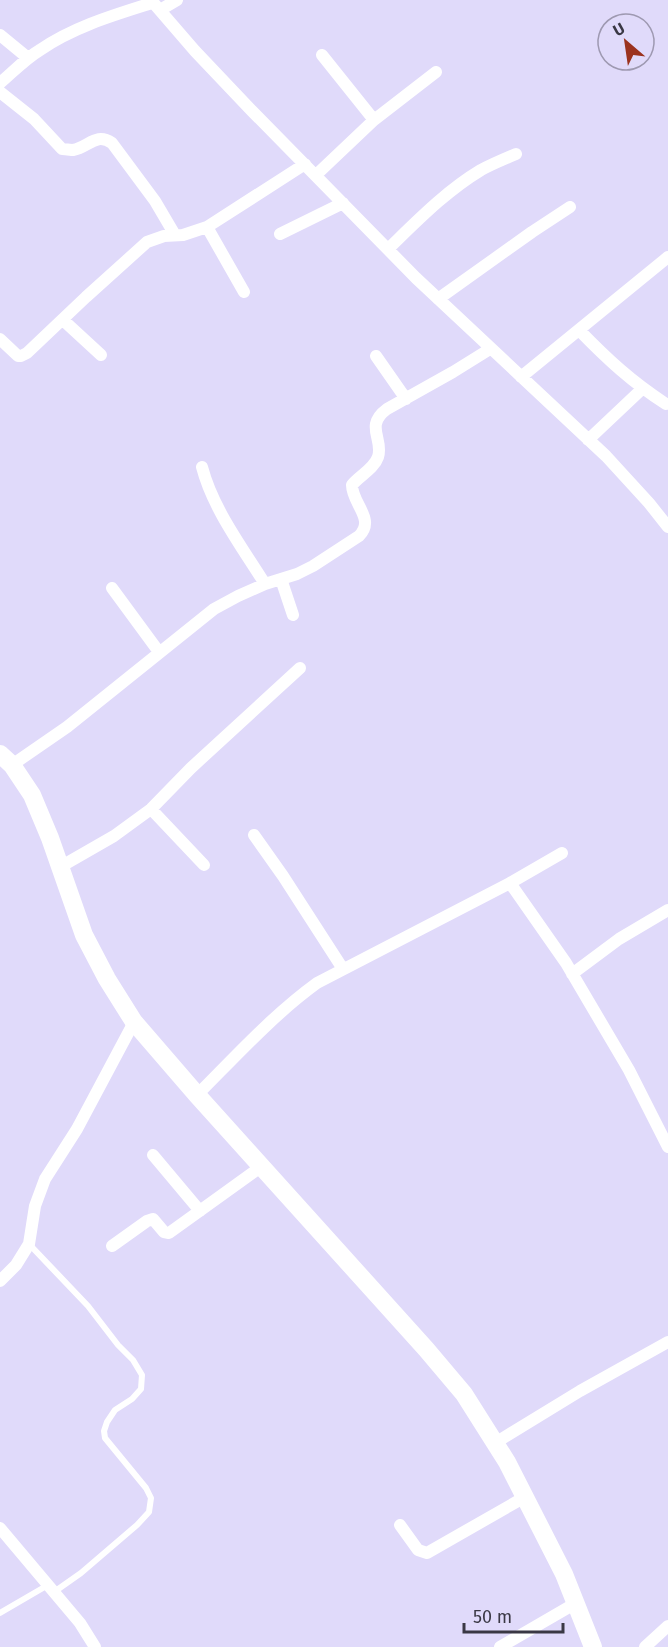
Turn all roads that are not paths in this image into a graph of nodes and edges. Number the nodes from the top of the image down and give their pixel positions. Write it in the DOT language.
graph roads {
  1 [pos="177,0"];
  2 [pos="154,4"];
  3 [pos="0,35"];
  4 [pos="322,55"];
  5 [pos="28,58"];
  6 [pos="436,72"];
  7 [pos="0,83"];
  8 [pos="0,92"];
  9 [pos="374,120"];
  10 [pos="516,154"];
  11 [pos="305,164"];
  12 [pos="316,175"];
  13 [pos="343,203"];
  14 [pos="570,207"];
  15 [pos="207,227"];
  16 [pos="280,234"];
  17 [pos="175,235"];
  18 [pos="388,249"];
  19 [pos="668,257"];
  20 [pos="244,292"];
  21 [pos="438,299"];
  22 [pos="63,320"];
  23 [pos="579,330"];
  24 [pos="0,339"];
  25 [pos="490,349"];
  26 [pos="101,355"];
  27 [pos="376,356"];
  28 [pos="521,377"];
  29 [pos="642,388"];
  30 [pos="406,399"];
  31 [pos="666,404"];
  32 [pos="588,440"];
  33 [pos="202,467"];
  34 [pos="668,527"];
  35 [pos="281,579"];
  36 [pos="265,584"];
  37 [pos="112,588"];
  38 [pos="293,615"];
  39 [pos="159,652"];
  40 [pos="300,668"];
  41 [pos="6,760"];
  42 [pos="151,809"];
  43 [pos="254,835"];
  44 [pos="562,853"];
  45 [pos="204,865"];
  46 [pos="60,867"];
  47 [pos="510,883"];
  48 [pos="668,910"];
  49 [pos="343,969"];
  50 [pos="572,974"];
  51 [pos="134,1022"];
  52 [pos="197,1095"];
  53 [pos="668,1147"];
  54 [pos="153,1155"];
  55 [pos="262,1166"];
  56 [pos="200,1211"];
  57 [pos="29,1244"];
  58 [pos="112,1246"];
  59 [pos="0,1281"];
  60 [pos="668,1342"];
  61 [pos="495,1443"];
  62 [pos="525,1497"];
  63 [pos="400,1525"];
  64 [pos="0,1528"];
  65 [pos="51,1588"];
  66 [pos="576,1603"];
  67 [pos="0,1613"];
  68 [pos="668,1626"];
  69 [pos="94,1647"];
  70 [pos="500,1647"];
  71 [pos="593,1647"];
  72 [pos="645,1647"];
  1 -- 2 [label="street"];
  2 -- 5 [label="street"];
  2 -- 11 [label="street"];
  3 -- 5 [label="street"];
  4 -- 9 [label="street"];
  5 -- 7 [label="street"];
  6 -- 9 [label="street"];
  8 -- 17 [label="street"];
  9 -- 12 [label="street"];
  10 -- 18 [label="street"];
  11 -- 12 [label="street"];
  11 -- 15 [label="street"];
  12 -- 13 [label="street"];
  13 -- 16 [label="street"];
  13 -- 18 [label="street"];
  14 -- 21 [label="street"];
  15 -- 17 [label="street"];
  15 -- 20 [label="street"];
  17 -- 22 [label="street"];
  18 -- 21 [label="street"];
  19 -- 23 [label="street"];
  21 -- 25 [label="street"];
  22 -- 24 [label="street"];
  22 -- 26 [label="street"];
  23 -- 28 [label="street"];
  23 -- 29 [label="street"];
  25 -- 28 [label="street"];
  25 -- 30 [label="street"];
  27 -- 30 [label="street"];
  28 -- 32 [label="street"];
  29 -- 31 [label="street"];
  29 -- 32 [label="street"];
  30 -- 35 [label="street"];
  32 -- 34 [label="street"];
  33 -- 36 [label="street"];
  35 -- 36 [label="street"];
  35 -- 38 [label="street"];
  36 -- 39 [label="street"];
  37 -- 39 [label="street"];
  39 -- 41 [label="street"];
  40 -- 42 [label="street"];
  41 -- 46 [label="main road"];
  42 -- 45 [label="street"];
  42 -- 46 [label="street"];
  43 -- 49 [label="street"];
  44 -- 47 [label="street"];
  46 -- 51 [label="main road"];
  47 -- 49 [label="street"];
  47 -- 50 [label="street"];
  48 -- 50 [label="street"];
  49 -- 52 [label="street"];
  50 -- 53 [label="street"];
  51 -- 52 [label="main road"];
  51 -- 57 [label="street"];
  52 -- 55 [label="main road"];
  54 -- 56 [label="street"];
  55 -- 56 [label="street"];
  55 -- 61 [label="main road"];
  56 -- 58 [label="street"];
  57 -- 59 [label="street"];
  57 -- 65 [label="lane"];
  60 -- 61 [label="street"];
  61 -- 62 [label="main road"];
  62 -- 63 [label="street"];
  62 -- 66 [label="main road"];
  64 -- 65 [label="street"];
  65 -- 67 [label="lane"];
  65 -- 69 [label="street"];
  66 -- 70 [label="street"];
  66 -- 71 [label="main road"];
  68 -- 72 [label="street"];
}
